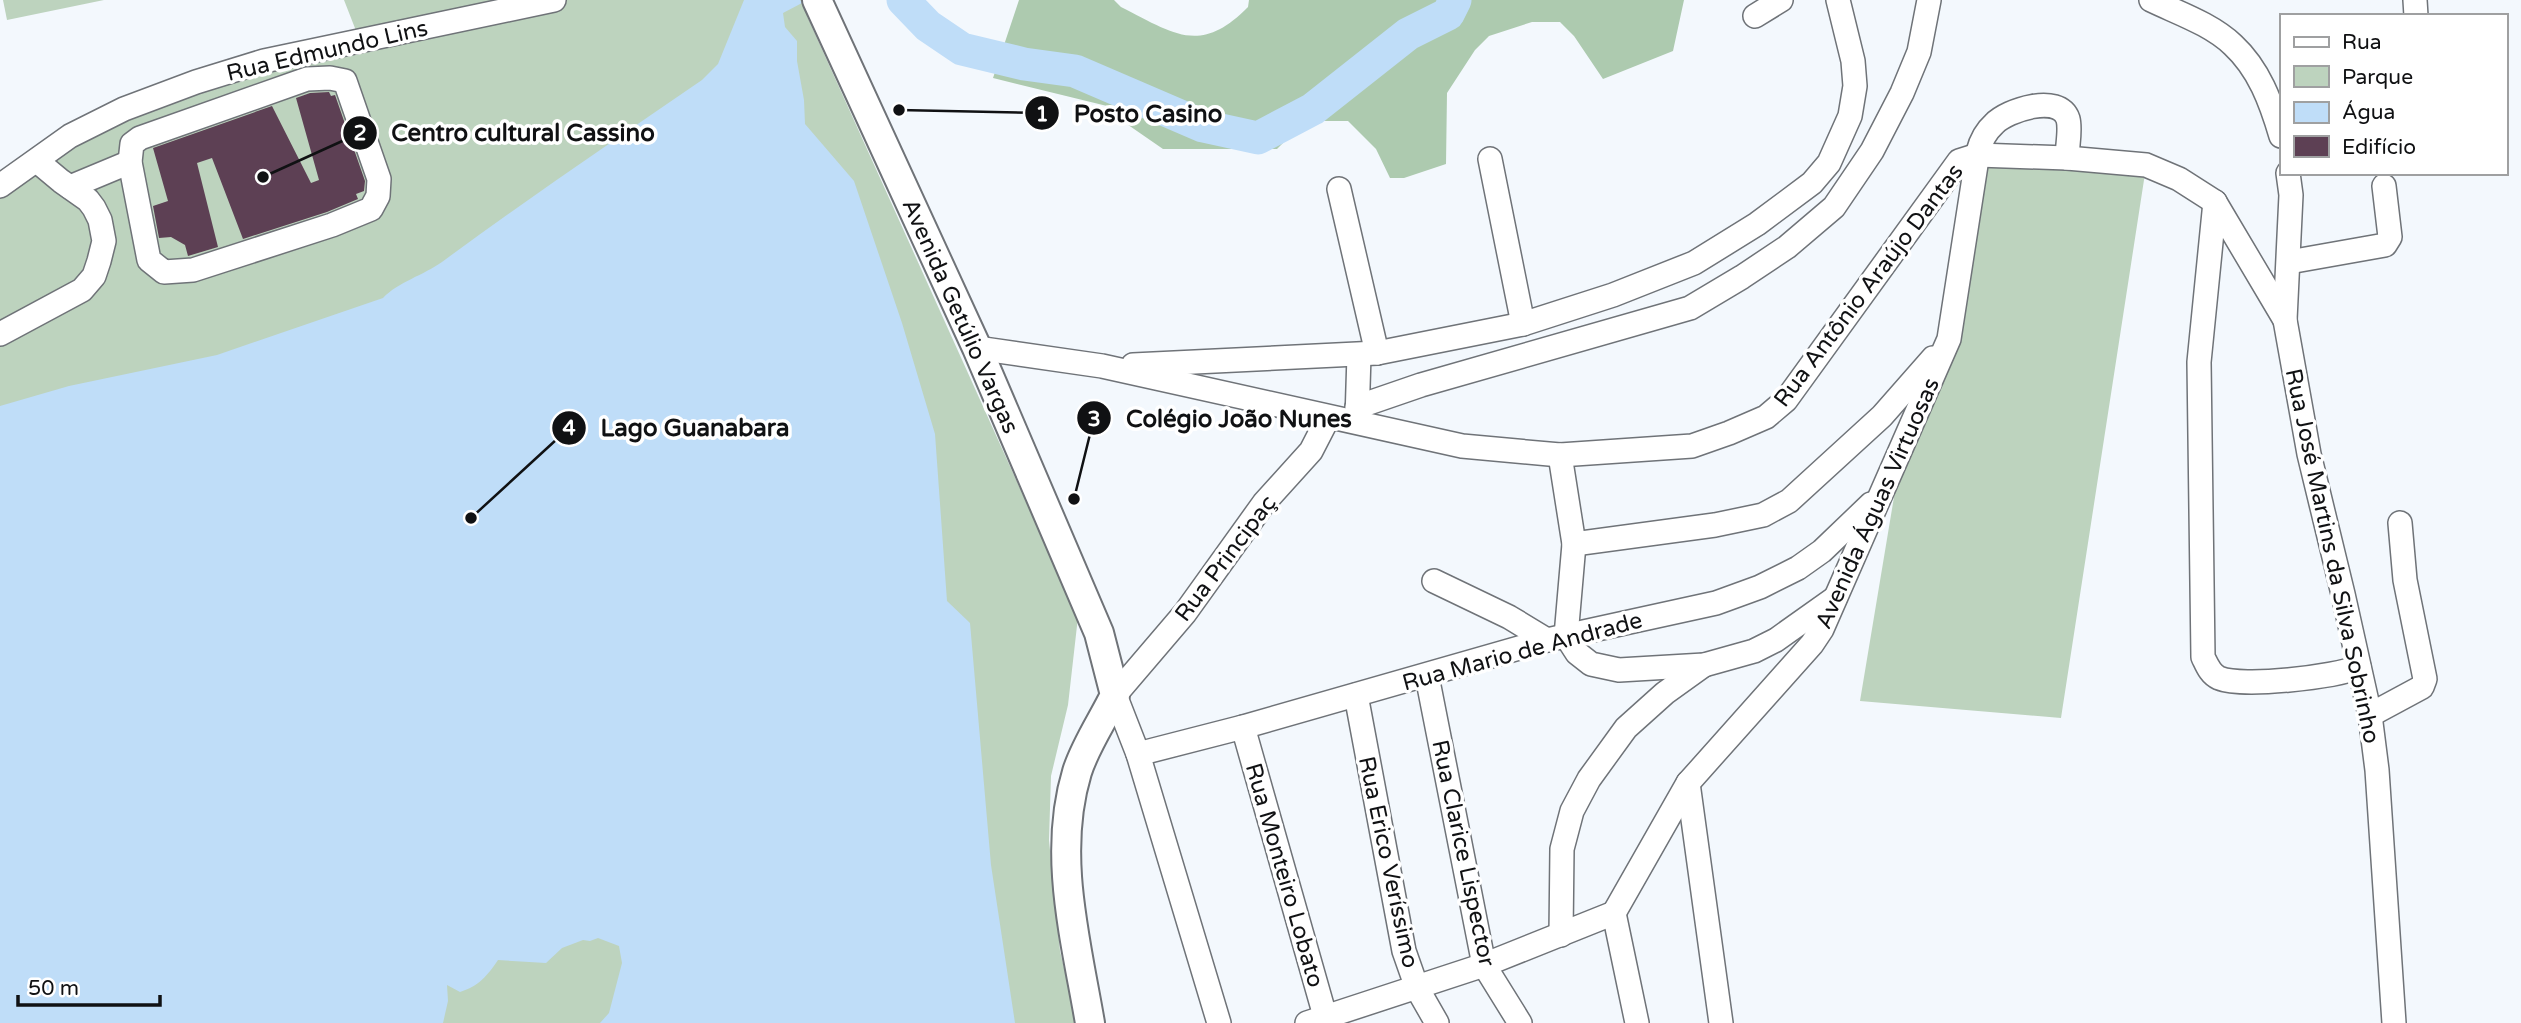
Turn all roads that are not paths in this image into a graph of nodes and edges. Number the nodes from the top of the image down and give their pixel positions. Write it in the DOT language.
graph roads {
  1 [pos="554,0"];
  2 [pos="1781,0"];
  3 [pos="1838,0"];
  4 [pos="1928,0"];
  5 [pos="2151,0"];
  6 [pos="819,3"];
  7 [pos="1755,16"];
  8 [pos="2280,133"];
  9 [pos="1978,155"];
  10 [pos="2067,158"];
  11 [pos="1490,159"];
  12 [pos="37,161"];
  13 [pos="130,162"];
  14 [pos="2288,175"];
  15 [pos="0,186"];
  16 [pos="2384,186"];
  17 [pos="71,187"];
  18 [pos="1339,189"];
  19 [pos="2215,202"];
  20 [pos="2289,262"];
  21 [pos="2285,320"];
  22 [pos="1523,324"];
  23 [pos="0,334"];
  24 [pos="1949,340"];
  25 [pos="977,348"];
  26 [pos="1368,354"];
  27 [pos="1102,366"];
  28 [pos="1357,414"];
  29 [pos="1328,418"];
  30 [pos="1560,455"];
  31 [pos="1879,497"];
  32 [pos="2400,523"];
  33 [pos="1574,544"];
  34 [pos="1434,581"];
  35 [pos="1837,596"];
  36 [pos="1099,633"];
  37 [pos="1556,638"];
  38 [pos="1704,665"];
  39 [pos="2359,667"];
  40 [pos="1427,676"];
  41 [pos="1115,695"];
  42 [pos="1356,695"];
  43 [pos="2370,715"];
  44 [pos="1243,727"];
  45 [pos="1139,754"];
  46 [pos="1078,769"];
  47 [pos="1688,783"];
  48 [pos="1614,913"];
  49 [pos="1561,935"];
  50 [pos="1484,965"];
  51 [pos="1417,988"];
  52 [pos="1320,1021"];
  53 [pos="1090,1023"];
  54 [pos="1219,1023"];
  55 [pos="1437,1023"];
  56 [pos="1520,1023"];
  57 [pos="1637,1023"];
  58 [pos="1721,1023"];
  59 [pos="2394,1023"];
  1 -- 12 [label="street, Rua Edmundo Lins"];
  2 -- 7 [label="street"];
  3 -- 22 [label="street"];
  4 -- 28 [label="street"];
  5 -- 8 [label="street"];
  6 -- 25 [label="main road, Avenida Getúlio Vargas"];
  9 -- 10 [label="street, Rua Antônio Araújo Dantas"];
  9 -- 10 [label="street, Rua Antônio Araújo Dantas"];
  9 -- 24 [label="street, Avenida Águas Virtuosas"];
  9 -- 30 [label="street, Rua Antônio Araújo Dantas"];
  10 -- 19 [label="street, Rua Antônio Araújo Dantas"];
  11 -- 22 [label="street"];
  12 -- 15 [label="street, Rua Edmundo Lins"];
  12 -- 17 [label="street"];
  13 -- 13 [label="street"];
  13 -- 17 [label="street"];
  14 -- 20 [label="street, Rua José Martins da Silva Sobrinho"];
  16 -- 20 [label="street"];
  17 -- 23 [label="street"];
  18 -- 26 [label="street"];
  19 -- 21 [label="street"];
  19 -- 39 [label="street"];
  20 -- 21 [label="street, Rua José Martins da Silva Sobrinho"];
  21 -- 39 [label="street, Rua José Martins da Silva Sobrinho"];
  22 -- 26 [label="street"];
  24 -- 31 [label="street, Avenida Águas Virtuosas"];
  24 -- 33 [label="street"];
  25 -- 27 [label="street, Rua Antônio Araújo Dantas"];
  25 -- 36 [label="main road, Avenida Getúlio Vargas"];
  26 -- 27 [label="street"];
  26 -- 28 [label="street"];
  27 -- 29 [label="street, Rua Antônio Araújo Dantas"];
  28 -- 29 [label="street, Rua Antônio Araújo Dantas"];
  28 -- 30 [label="street, Rua Antônio Araújo Dantas"];
  29 -- 41 [label="street, Rua Principaç"];
  30 -- 33 [label="street"];
  31 -- 35 [label="street, Avenida Águas Virtuosas"];
  31 -- 37 [label="street, Rua Mario de Andrade"];
  32 -- 43 [label="street"];
  33 -- 37 [label="street"];
  34 -- 37 [label="street"];
  35 -- 38 [label="street"];
  35 -- 47 [label="street, Avenida Águas Virtuosas"];
  36 -- 41 [label="main road, Avenida Getúlio Vargas"];
  36 -- 46 [label="main road, Avenida Getúlio Vargas"];
  37 -- 38 [label="street"];
  37 -- 40 [label="street, Rua Mario de Andrade"];
  38 -- 49 [label="street"];
  39 -- 43 [label="street, Rua José Martins da Silva Sobrinho"];
  40 -- 42 [label="street, Rua Mario de Andrade"];
  40 -- 50 [label="street, Rua Clarice Lispector"];
  41 -- 45 [label="street"];
  41 -- 46 [label="main road, Avenida Getúlio Vargas"];
  42 -- 44 [label="street, Rua Mario de Andrade"];
  42 -- 51 [label="street, Rua Erico Veríssimo"];
  43 -- 59 [label="street, Rua José Martins da Silva Sobrinho"];
  44 -- 45 [label="street, Rua Mario de Andrade"];
  44 -- 52 [label="street, Rua Monteiro Lobato"];
  45 -- 54 [label="street"];
  46 -- 53 [label="main road, Avenida Getúlio Vargas"];
  47 -- 48 [label="street, Avenida Águas Virtuosas"];
  47 -- 58 [label="street"];
  48 -- 49 [label="street"];
  48 -- 57 [label="street"];
  49 -- 50 [label="street"];
  50 -- 51 [label="street"];
  50 -- 56 [label="street, Rua Clarice Lispector"];
  51 -- 52 [label="street"];
  51 -- 55 [label="street, Rua Erico Veríssimo"];
}
